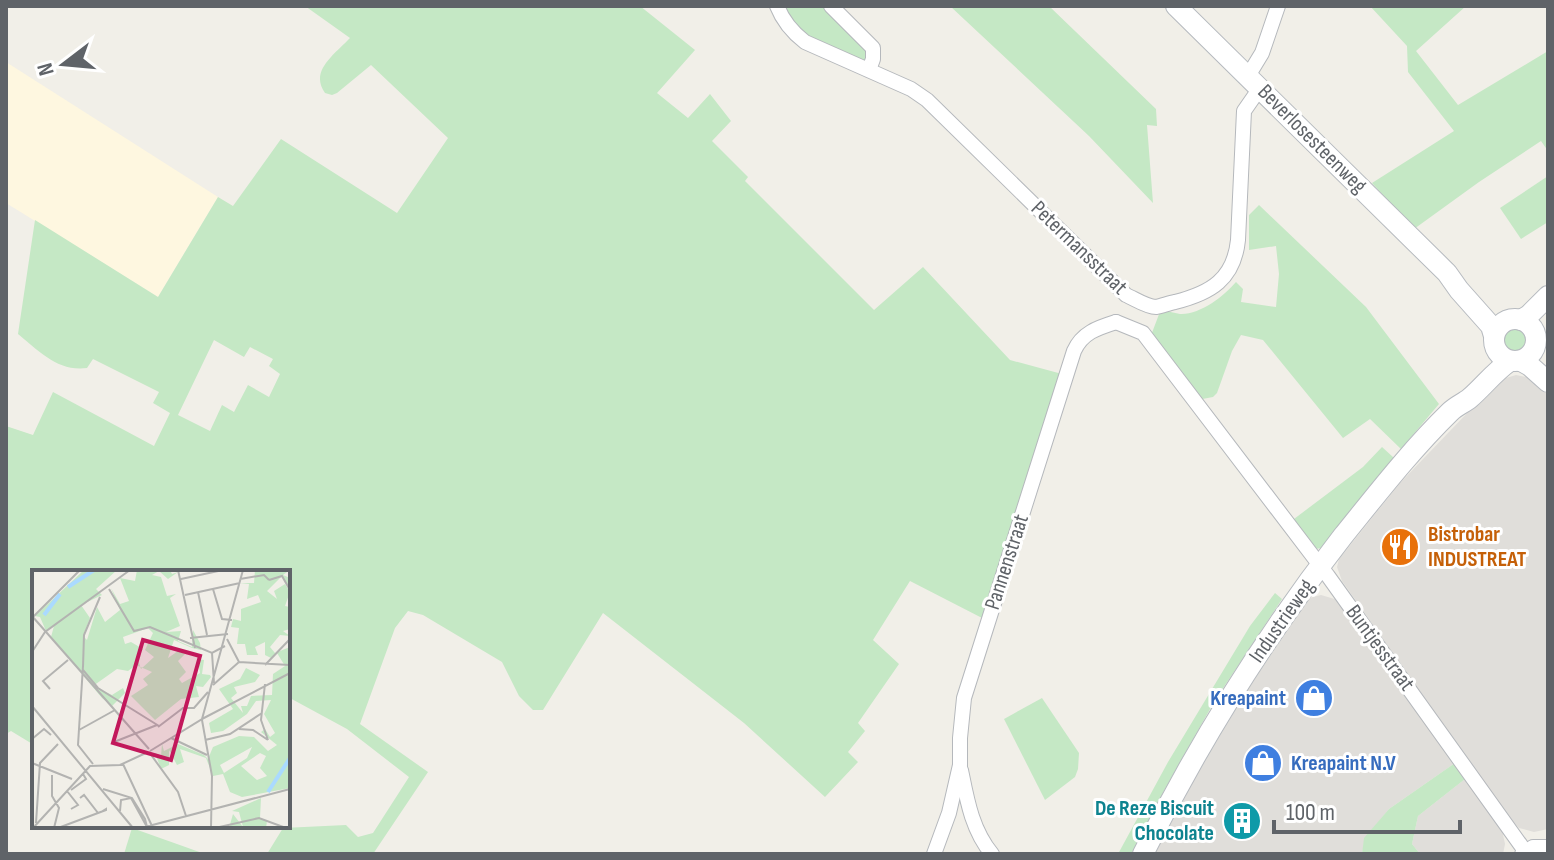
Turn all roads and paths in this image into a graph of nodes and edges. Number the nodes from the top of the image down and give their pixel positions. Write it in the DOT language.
graph roads {
  1 [pos="777,6"];
  2 [pos="831,6"];
  3 [pos="1176,6"];
  4 [pos="1278,6"];
  5 [pos="869,70"];
  6 [pos="1254,82"];
  7 [pos="1447,273"];
  8 [pos="1126,295"];
  9 [pos="1548,296"];
  10 [pos="1153,307"];
  11 [pos="1548,314"];
  12 [pos="1116,322"];
  13 [pos="1525,330"];
  14 [pos="1143,333"];
  15 [pos="1494,341"];
  16 [pos="1515,361"];
  17 [pos="1548,366"];
  18 [pos="1548,382"];
  19 [pos="1452,410"];
  20 [pos="1320,566"];
  21 [pos="960,765"];
  22 [pos="1548,847"];
  23 [pos="1524,852"];
  24 [pos="934,854"];
  25 [pos="992,854"];
  26 [pos="1143,854"];
  1 -- 5 [label="street, Petermansstraat"];
  2 -- 5 [label="street"];
  3 -- 6 [label="main road, Beverlosesteenweg"];
  4 -- 6 [label="street, Petermansstraat"];
  5 -- 8 [label="street, Petermansstraat"];
  6 -- 7 [label="main road, Beverlosesteenweg"];
  6 -- 10 [label="street, Petermansstraat"];
  7 -- 13 [label="main road, Beverlosesteenweg"];
  7 -- 15 [label="main road, Beverlosesteenweg"];
  8 -- 10 [label="street, Petermansstraat"];
  8 -- 12 [label="street"];
  9 -- 13 [label="main road, Industrieweg"];
  10 -- 14 [label="street"];
  11 -- 13 [label="main road, Industrieweg"];
  12 -- 14 [label="street"];
  12 -- 21 [label="street, Pannenstraat"];
  13 -- 15 [label="main road, Industrieweg"];
  13 -- 16 [label="main road, Industrieweg"];
  13 -- 17 [label="main road, Beverlosesteenweg"];
  14 -- 20 [label="street, Buntjesstraat"];
  15 -- 16 [label="main road"];
  15 -- 19 [label="main road, Industrieweg"];
  16 -- 18 [label="main road"];
  16 -- 19 [label="main road, Industrieweg"];
  19 -- 20 [label="main road, Industrieweg"];
  20 -- 23 [label="street, Buntjesstraat"];
  20 -- 26 [label="main road, Industrieweg"];
  21 -- 24 [label="street, Pannenstraat"];
  21 -- 25 [label="street"];
  22 -- 23 [label="street, Buntjesstraat"];
}
